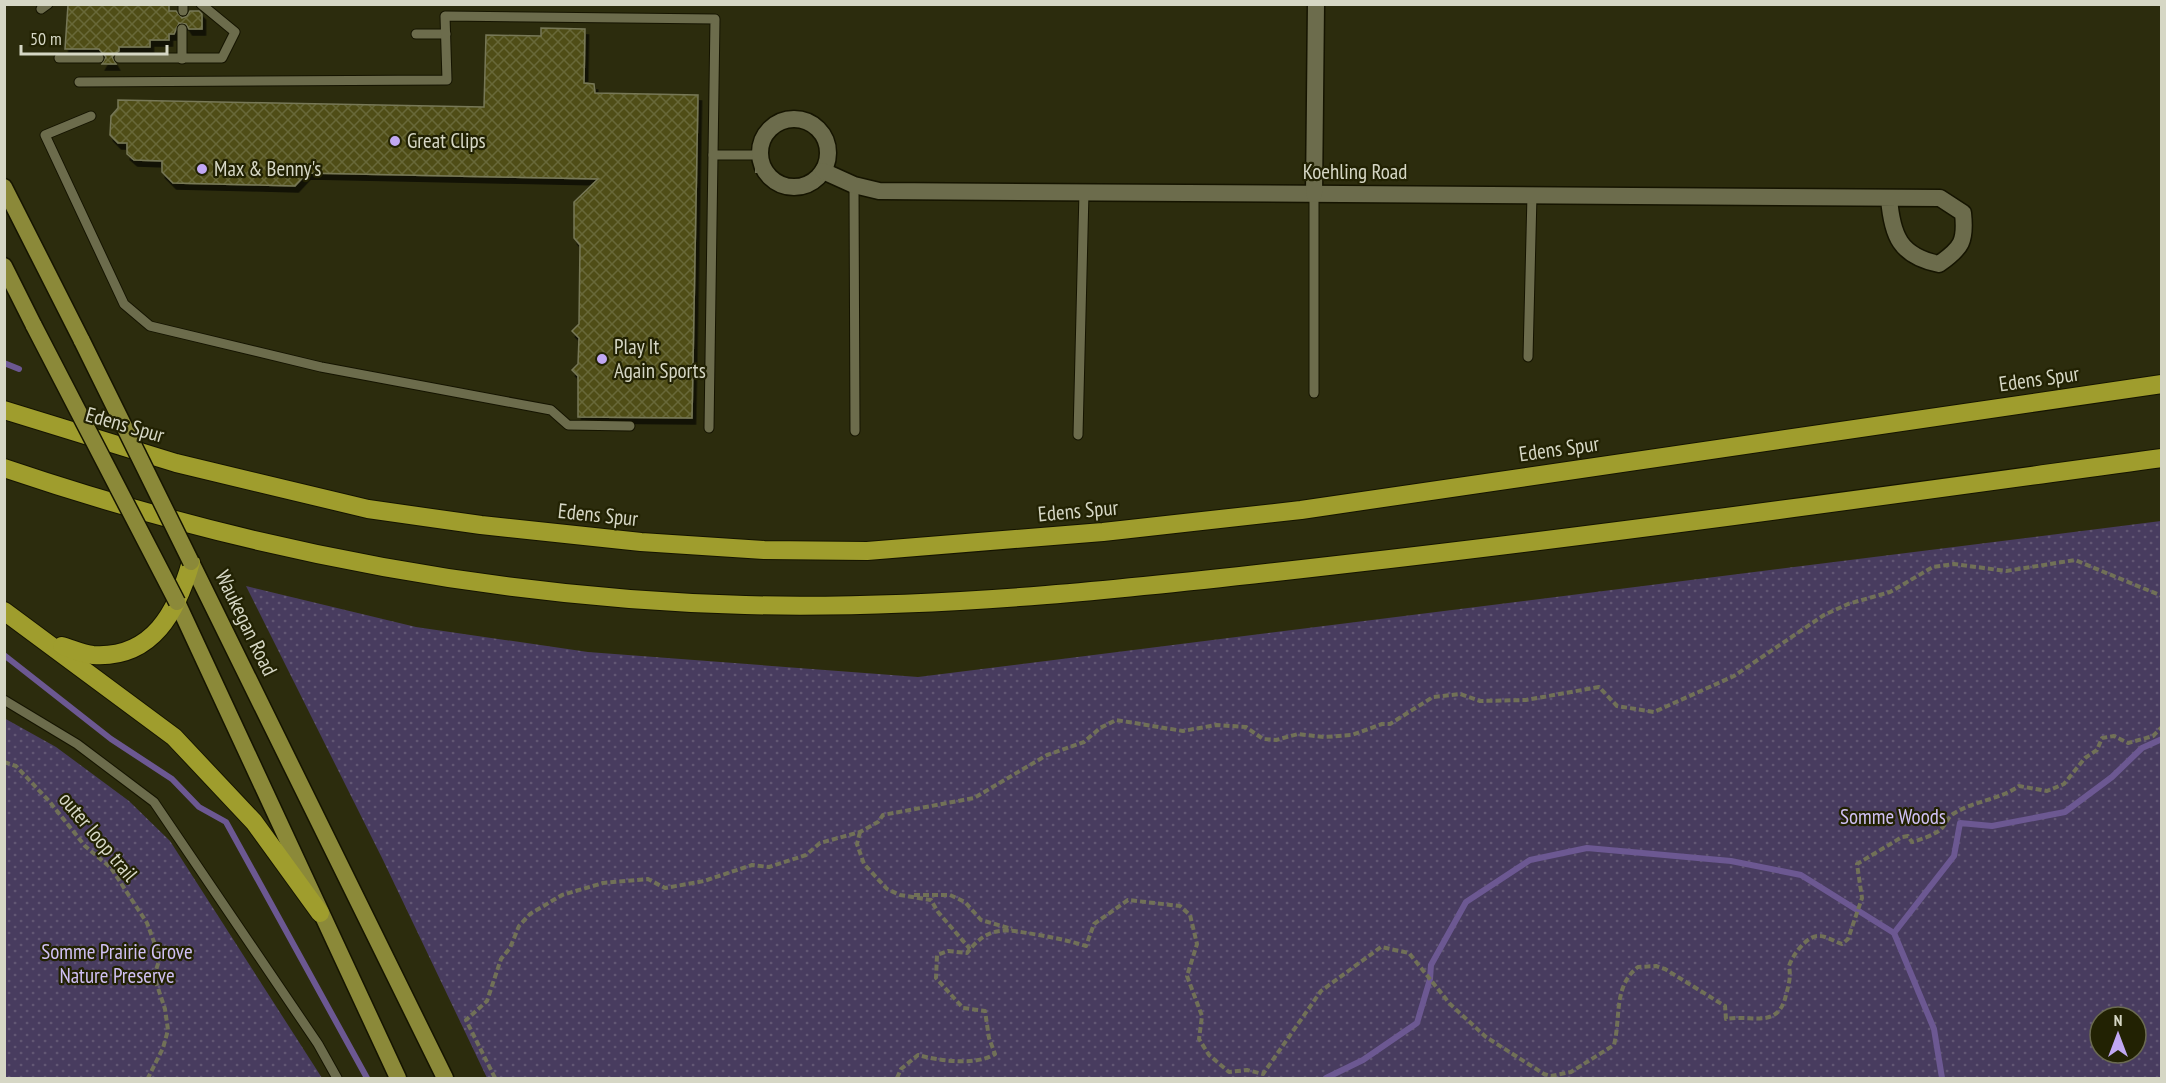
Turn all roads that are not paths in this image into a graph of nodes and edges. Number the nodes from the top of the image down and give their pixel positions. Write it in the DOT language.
graph roads {
  1 [pos="201,4"];
  2 [pos="1316,4"];
  3 [pos="182,29"];
  4 [pos="416,34"];
  5 [pos="446,34"];
  6 [pos="59,58"];
  7 [pos="99,58"];
  8 [pos="118,58"];
  9 [pos="182,59"];
  10 [pos="79,82"];
  11 [pos="91,116"];
  12 [pos="713,155"];
  13 [pos="759,155"];
  14 [pos="823,171"];
  15 [pos="854,185"];
  16 [pos="4,187"];
  17 [pos="1084,192"];
  18 [pos="1314,194"];
  19 [pos="1532,195"];
  20 [pos="1889,198"];
  21 [pos="4,266"];
  22 [pos="1528,357"];
  23 [pos="2162,384"];
  24 [pos="1314,393"];
  25 [pos="4,410"];
  26 [pos="630,426"];
  27 [pos="709,428"];
  28 [pos="855,431"];
  29 [pos="1078,435"];
  30 [pos="2162,458"];
  31 [pos="4,468"];
  32 [pos="191,562"];
  33 [pos="177,602"];
  34 [pos="4,611"];
  35 [pos="49,642"];
  36 [pos="4,700"];
  37 [pos="320,913"];
  38 [pos="337,1078"];
  39 [pos="398,1078"];
  40 [pos="446,1078"];
  1 -- 9 [label="lane"];
  2 -- 18 [label="street"];
  3 -- 9 [label="lane"];
  4 -- 5 [label="lane"];
  5 -- 10 [label="lane"];
  5 -- 12 [label="lane"];
  6 -- 7 [label="lane"];
  8 -- 9 [label="lane"];
  11 -- 26 [label="lane"];
  12 -- 13 [label="lane"];
  12 -- 27 [label="lane"];
  13 -- 14 [label="street"];
  13 -- 14 [label="street"];
  14 -- 15 [label="street, Koehling Road"];
  15 -- 17 [label="street, Koehling Road"];
  15 -- 28 [label="lane"];
  16 -- 32 [label="main road, Waukegan Road, bridge"];
  17 -- 18 [label="street, Koehling Road"];
  17 -- 29 [label="lane"];
  18 -- 19 [label="street, Koehling Road"];
  18 -- 24 [label="lane"];
  19 -- 20 [label="street, Koehling Road"];
  19 -- 22 [label="lane"];
  20 -- 20 [label="street, Koehling Road"];
  21 -- 33 [label="main road, bridge"];
  23 -- 25 [label="highway, Edens Spur"];
  30 -- 31 [label="highway"];
  32 -- 33 [label="highway"];
  32 -- 40 [label="main road, Waukegan Road"];
  33 -- 35 [label="highway"];
  33 -- 37 [label="main road"];
  34 -- 35 [label="highway"];
  35 -- 37 [label="highway"];
  36 -- 38 [label="lane"];
  37 -- 39 [label="main road"];
}
